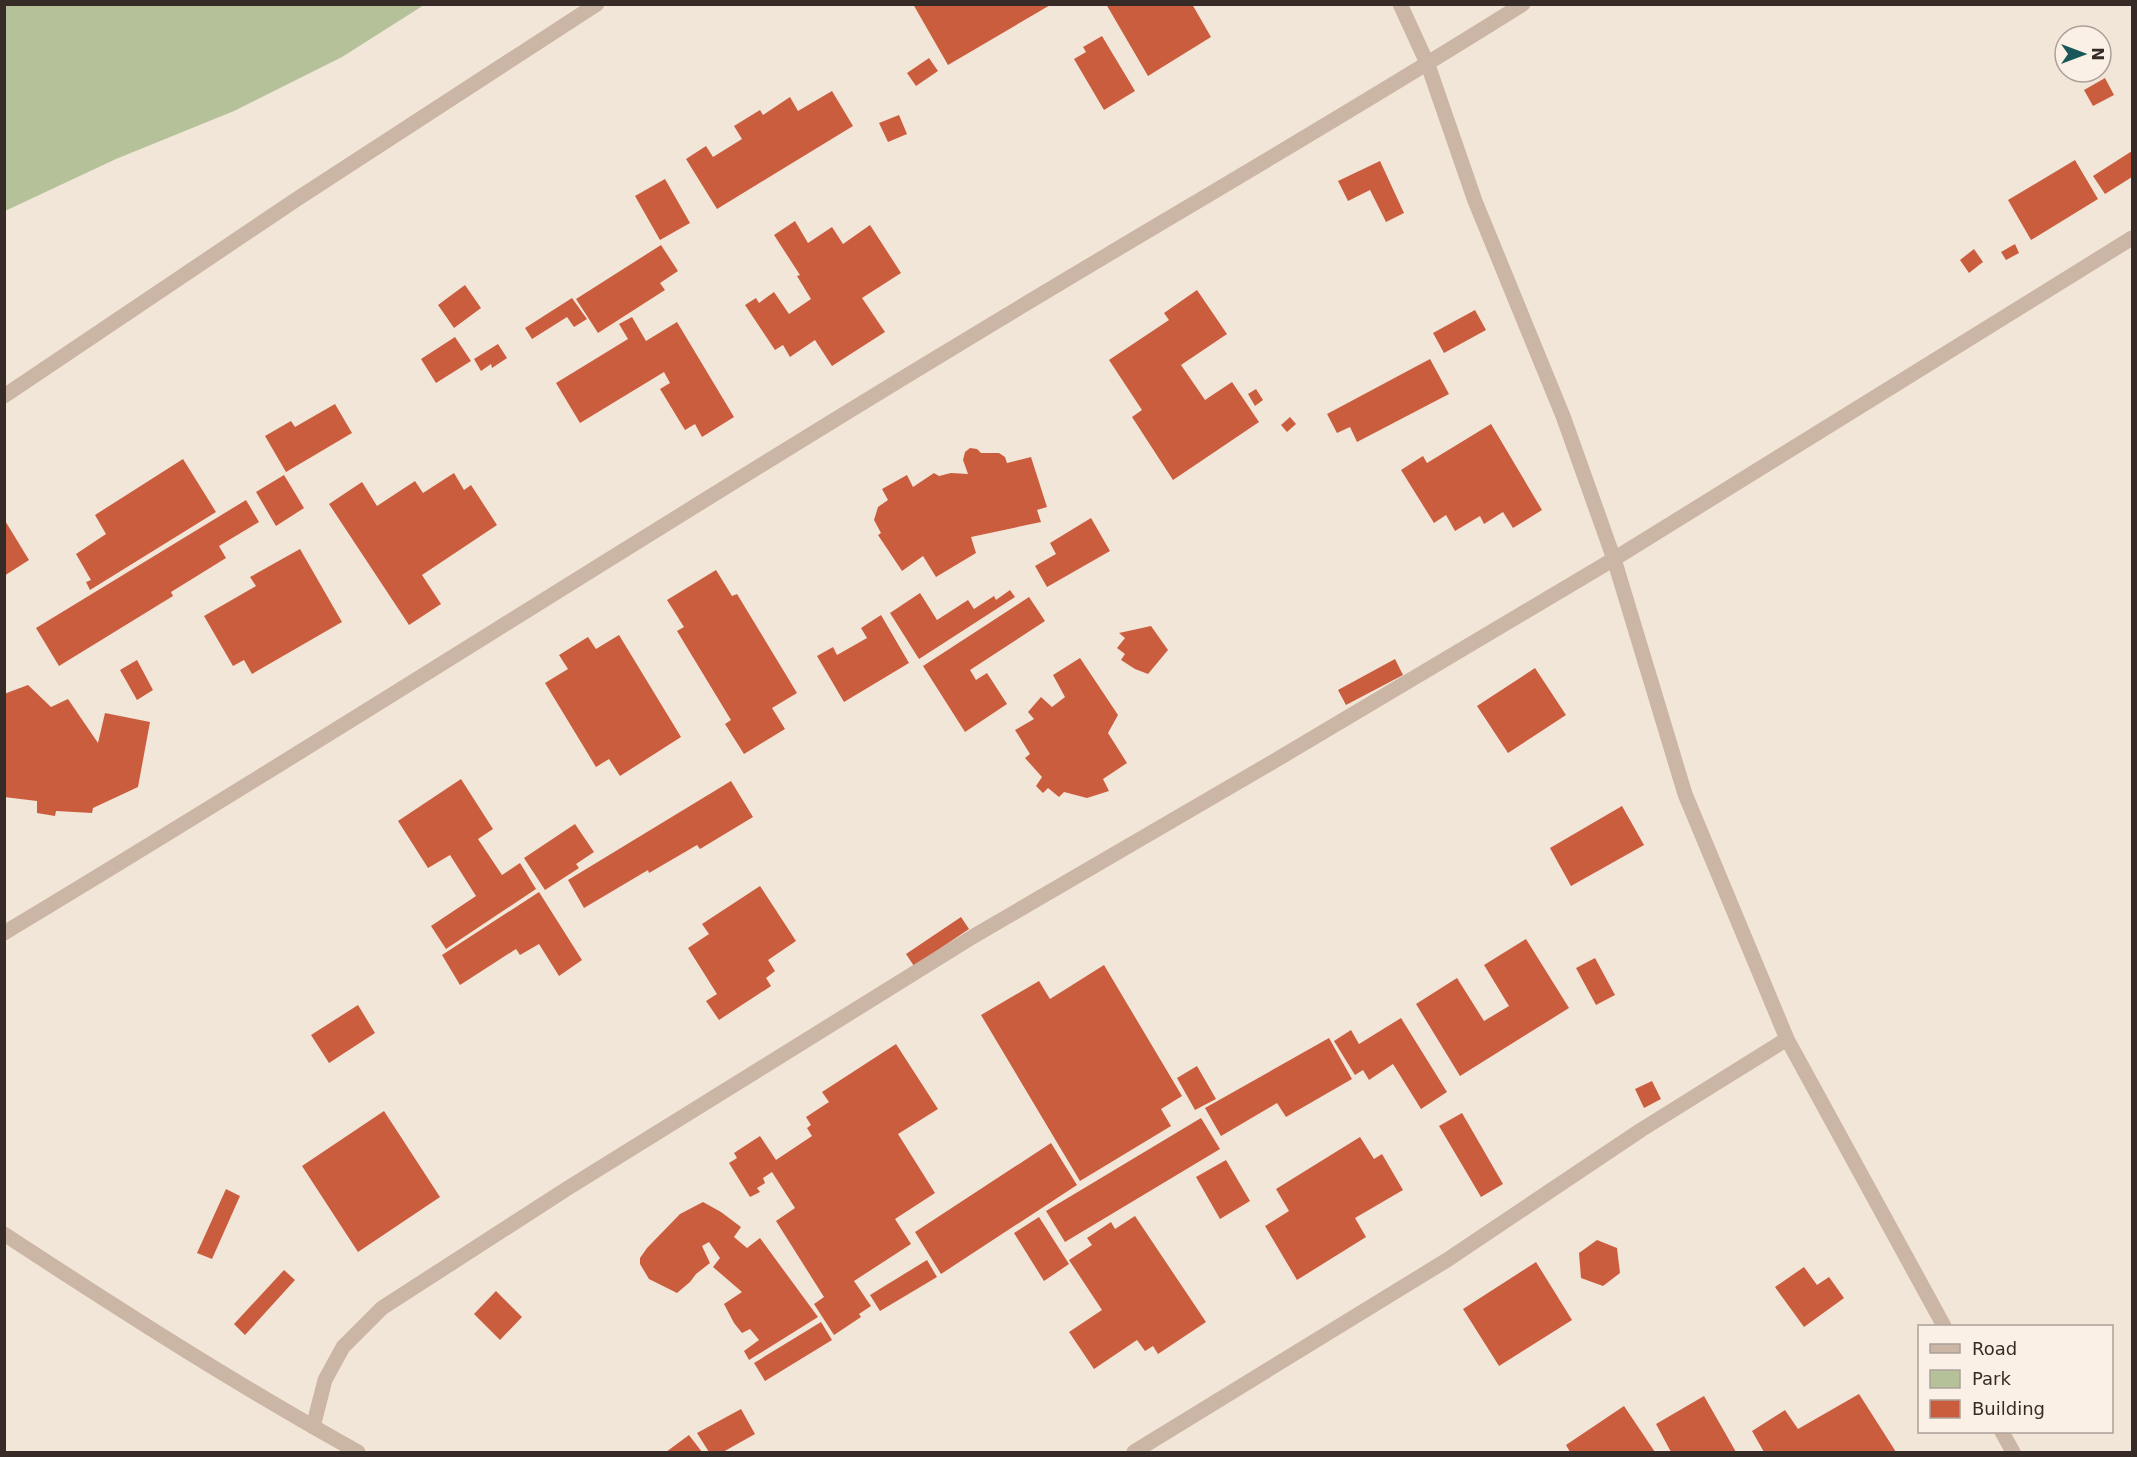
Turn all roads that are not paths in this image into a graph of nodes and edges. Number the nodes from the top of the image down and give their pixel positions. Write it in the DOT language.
graph roads {
  1 [pos="597,4"];
  2 [pos="1400,4"];
  3 [pos="1523,4"];
  4 [pos="1428,64"];
  5 [pos="2133,238"];
  6 [pos="4,396"];
  7 [pos="1614,559"];
  8 [pos="4,933"];
  9 [pos="1787,1039"];
  10 [pos="4,1234"];
  11 [pos="1943,1325"];
  12 [pos="313,1427"];
  13 [pos="2002,1433"];
  14 [pos="358,1452"];
  15 [pos="1134,1452"];
  16 [pos="2013,1452"];
  1 -- 6 [label="street"];
  2 -- 4 [label="street"];
  3 -- 4 [label="street"];
  4 -- 7 [label="street"];
  4 -- 8 [label="street"];
  5 -- 7 [label="street"];
  7 -- 9 [label="street"];
  7 -- 12 [label="street"];
  9 -- 11 [label="street"];
  9 -- 15 [label="street"];
  10 -- 12 [label="street"];
  12 -- 14 [label="street"];
  13 -- 16 [label="street"];
}
